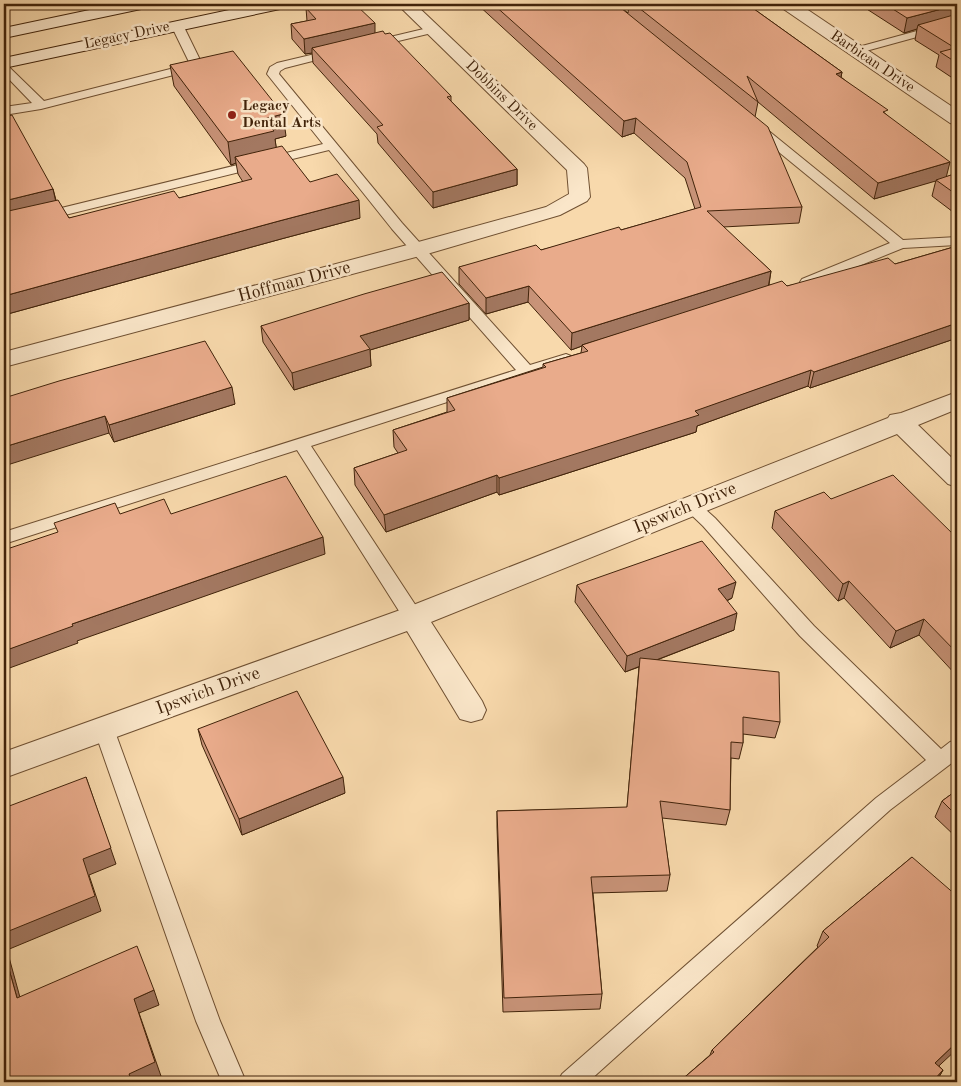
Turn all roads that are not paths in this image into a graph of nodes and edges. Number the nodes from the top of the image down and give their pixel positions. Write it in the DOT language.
graph roads {
  1 [pos="141,4"];
  2 [pos="280,4"];
  3 [pos="405,4"];
  4 [pos="788,4"];
  5 [pos="166,11"];
  6 [pos="957,24"];
  7 [pos="177,25"];
  8 [pos="432,30"];
  9 [pos="4,33"];
  10 [pos="366,45"];
  11 [pos="347,50"];
  12 [pos="855,51"];
  13 [pos="4,63"];
  14 [pos="4,68"];
  15 [pos="41,105"];
  16 [pos="4,111"];
  17 [pos="741,115"];
  18 [pos="957,119"];
  19 [pos="331,146"];
  20 [pos="580,197"];
  21 [pos="4,226"];
  22 [pos="957,241"];
  23 [pos="900,244"];
  24 [pos="418,249"];
  25 [pos="792,287"];
  26 [pos="583,353"];
  27 [pos="4,360"];
  28 [pos="526,372"];
  29 [pos="957,400"];
  30 [pos="899,421"];
  31 [pos="300,443"];
  32 [pos="957,478"];
  33 [pos="690,506"];
  34 [pos="4,538"];
  35 [pos="413,617"];
  36 [pos="471,710"];
  37 [pos="104,729"];
  38 [pos="949,754"];
  39 [pos="4,765"];
  40 [pos="234,1082"];
  41 [pos="570,1082"];
  1 -- 9 [label="street, Legacy Drive"];
  2 -- 7 [label="street, Legacy Drive"];
  3 -- 8 [label="street, Dobbins Drive"];
  4 -- 12 [label="street, Barbican Drive"];
  5 -- 7 [label="street"];
  6 -- 12 [label="lane"];
  7 -- 13 [label="street, Legacy Drive"];
  7 -- 15 [label="lane"];
  8 -- 10 [label="lane"];
  8 -- 20 [label="street, Dobbins Drive"];
  11 -- 19 [label="lane"];
  12 -- 18 [label="street, Barbican Drive"];
  14 -- 15 [label="lane"];
  15 -- 16 [label="lane"];
  17 -- 23 [label="lane"];
  19 -- 21 [label="lane"];
  19 -- 24 [label="lane"];
  20 -- 24 [label="street, Hoffman Drive"];
  22 -- 23 [label="lane"];
  23 -- 25 [label="lane"];
  24 -- 27 [label="street, Hoffman Drive"];
  24 -- 28 [label="lane"];
  26 -- 28 [label="lane"];
  28 -- 31 [label="lane"];
  29 -- 30 [label="street, Ipswich Drive"];
  30 -- 32 [label="street"];
  30 -- 33 [label="street, Ipswich Drive"];
  31 -- 34 [label="lane"];
  31 -- 35 [label="lane"];
  33 -- 35 [label="street, Ipswich Drive"];
  33 -- 38 [label="lane"];
  35 -- 36 [label="street"];
  35 -- 37 [label="street, Ipswich Drive"];
  37 -- 39 [label="street, Ipswich Drive"];
  37 -- 40 [label="lane"];
  38 -- 41 [label="lane"];
}
